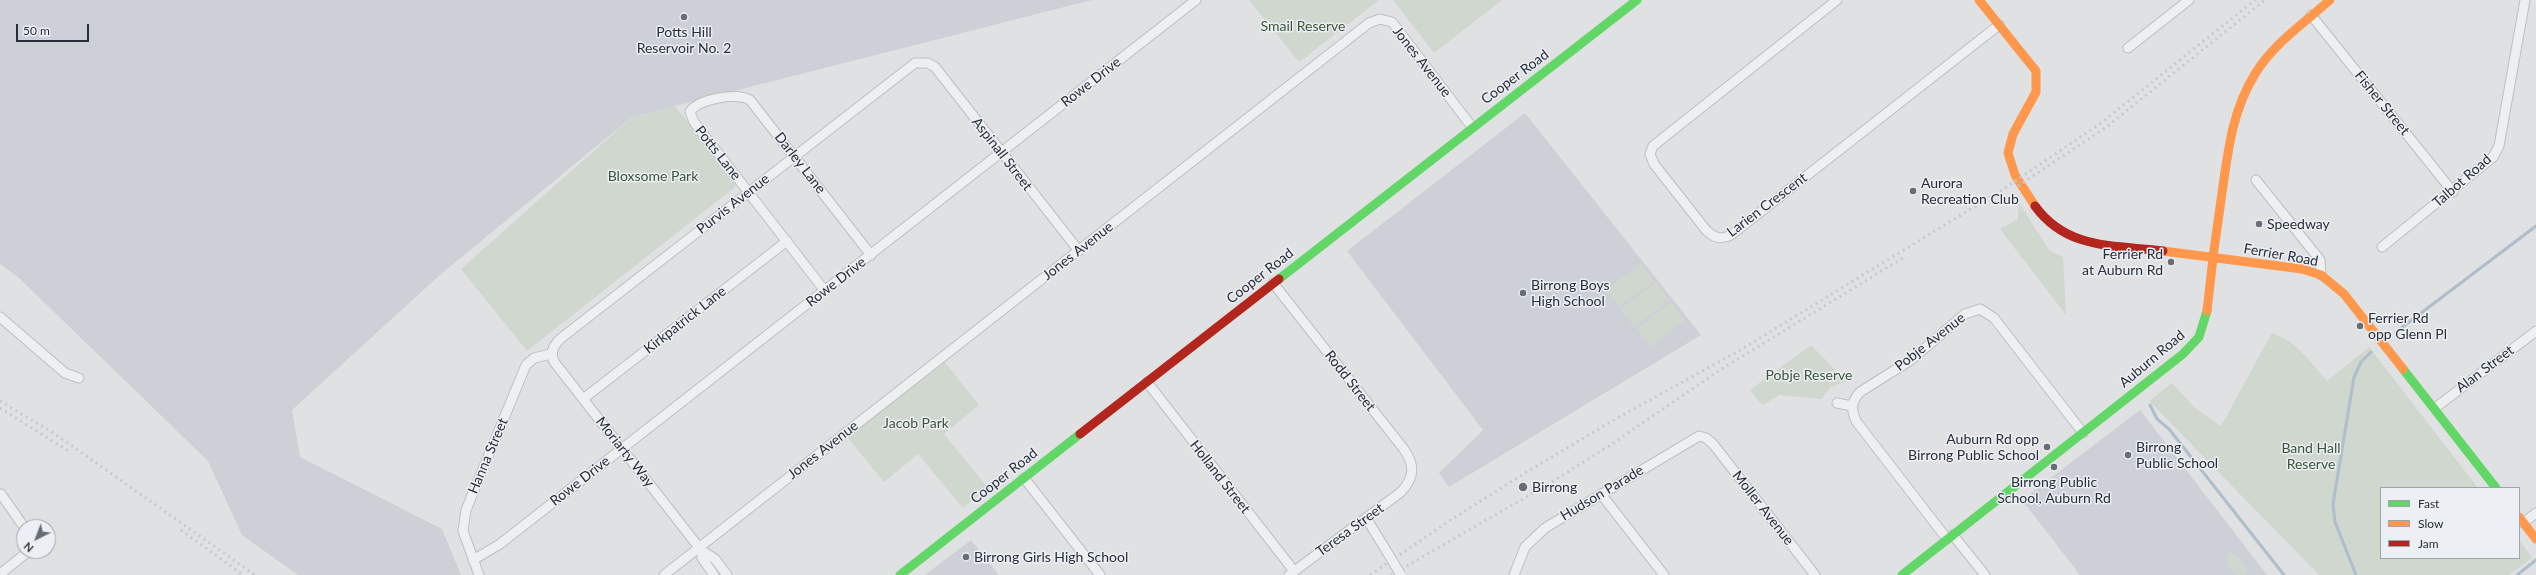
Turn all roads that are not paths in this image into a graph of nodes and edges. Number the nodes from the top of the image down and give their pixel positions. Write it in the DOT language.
graph roads {
  1 [pos="1196,0"];
  2 [pos="1637,0"];
  3 [pos="1836,0"];
  4 [pos="1979,0"];
  5 [pos="2189,0"];
  6 [pos="2330,0"];
  7 [pos="2525,0"];
  8 [pos="2311,15"];
  9 [pos="1999,25"];
  10 [pos="2128,48"];
  11 [pos="922,62"];
  12 [pos="716,100"];
  13 [pos="1472,127"];
  14 [pos="1001,153"];
  15 [pos="794,156"];
  16 [pos="2256,180"];
  17 [pos="748,192"];
  18 [pos="2453,192"];
  19 [pos="787,241"];
  20 [pos="2382,247"];
  21 [pos="1079,251"];
  22 [pos="871,255"];
  23 [pos="2212,258"];
  24 [pos="2321,275"];
  25 [pos="1273,283"];
  26 [pos="825,291"];
  27 [pos="0,317"];
  28 [pos="2536,331"];
  29 [pos="552,354"];
  30 [pos="79,378"];
  31 [pos="1147,382"];
  32 [pos="583,399"];
  33 [pos="1836,402"];
  34 [pos="1852,406"];
  35 [pos="2435,408"];
  36 [pos="2083,433"];
  37 [pos="1710,440"];
  38 [pos="622,448"];
  39 [pos="1024,478"];
  40 [pos="1409,483"];
  41 [pos="2495,487"];
  42 [pos="0,494"];
  43 [pos="1601,494"];
  44 [pos="2536,512"];
  45 [pos="1366,518"];
  46 [pos="18,519"];
  47 [pos="2521,520"];
  48 [pos="1950,537"];
  49 [pos="2536,539"];
  50 [pos="700,548"];
  51 [pos="19,559"];
  52 [pos="473,560"];
  53 [pos="1292,573"];
  54 [pos="0,574"];
  55 [pos="479,575"];
  56 [pos="664,575"];
  57 [pos="714,575"];
  58 [pos="727,575"];
  59 [pos="900,575"];
  60 [pos="1100,575"];
  61 [pos="1400,575"];
  62 [pos="1514,575"];
  63 [pos="1664,575"];
  64 [pos="1815,575"];
  65 [pos="1902,575"];
  66 [pos="1985,575"];
  1 -- 14 [label="street, Rowe Drive"];
  2 -- 13 [label="street, Cooper Road"];
  3 -- 9 [label="street, Larien Crescent"];
  4 -- 9 [label="street"];
  5 -- 10 [label="street"];
  6 -- 8 [label="street, Auburn Road"];
  7 -- 18 [label="street, Talbot Road"];
  8 -- 18 [label="street, Fisher Street"];
  8 -- 23 [label="street, Auburn Road"];
  9 -- 23 [label="street, Ferrier Road"];
  11 -- 14 [label="street, Aspinall Street"];
  11 -- 15 [label="street, Purvis Avenue"];
  12 -- 15 [label="street, Darley Lane"];
  12 -- 17 [label="street, Potts Lane"];
  13 -- 21 [label="street, Jones Avenue"];
  13 -- 25 [label="street, Cooper Road"];
  14 -- 21 [label="street, Aspinall Street"];
  14 -- 22 [label="street, Rowe Drive"];
  15 -- 17 [label="street, Purvis Avenue"];
  15 -- 22 [label="street, Darley Lane"];
  16 -- 24 [label="street"];
  17 -- 19 [label="street, Potts Lane"];
  17 -- 29 [label="street, Purvis Avenue"];
  18 -- 20 [label="street, Talbot Road"];
  19 -- 26 [label="street, Potts Lane"];
  19 -- 32 [label="street, Kirkpatrick Lane"];
  21 -- 50 [label="street, Jones Avenue"];
  22 -- 26 [label="street, Rowe Drive"];
  23 -- 24 [label="street, Ferrier Road"];
  23 -- 36 [label="street, Auburn Road"];
  24 -- 35 [label="street, Ferrier Road"];
  25 -- 31 [label="street, Cooper Road"];
  25 -- 40 [label="street, Rodd Street"];
  26 -- 38 [label="street, Rowe Drive"];
  27 -- 30 [label="street"];
  28 -- 35 [label="street, Alan Street"];
  29 -- 32 [label="street, Moriarty Way"];
  29 -- 52 [label="street, Hanna Street"];
  31 -- 39 [label="street, Cooper Road"];
  31 -- 53 [label="street, Holland Street"];
  32 -- 38 [label="street, Moriarty Way"];
  33 -- 34 [label="street"];
  34 -- 36 [label="street, Pobje Avenue"];
  34 -- 48 [label="street"];
  35 -- 41 [label="street, Ferrier Road"];
  36 -- 48 [label="street, Auburn Road"];
  37 -- 43 [label="street, Hudson Parade"];
  37 -- 64 [label="street, Moller Avenue"];
  38 -- 50 [label="street, Moriarty Way"];
  38 -- 52 [label="street, Rowe Drive"];
  39 -- 59 [label="street, Cooper Road"];
  39 -- 60 [label="street"];
  40 -- 45 [label="street, Teresa Street"];
  42 -- 46 [label="street"];
  43 -- 62 [label="street, Hudson Parade"];
  43 -- 63 [label="street"];
  44 -- 47 [label="street"];
  45 -- 53 [label="street, Teresa Street"];
  45 -- 61 [label="street, bridge"];
  47 -- 49 [label="street"];
  48 -- 65 [label="street, Auburn Road"];
  48 -- 66 [label="street"];
  50 -- 56 [label="street, Jones Avenue"];
  50 -- 57 [label="street, Moriarty Way"];
  50 -- 58 [label="street, Moriarty Way"];
  51 -- 54 [label="street"];
  52 -- 55 [label="street, Hanna Street"];
}
